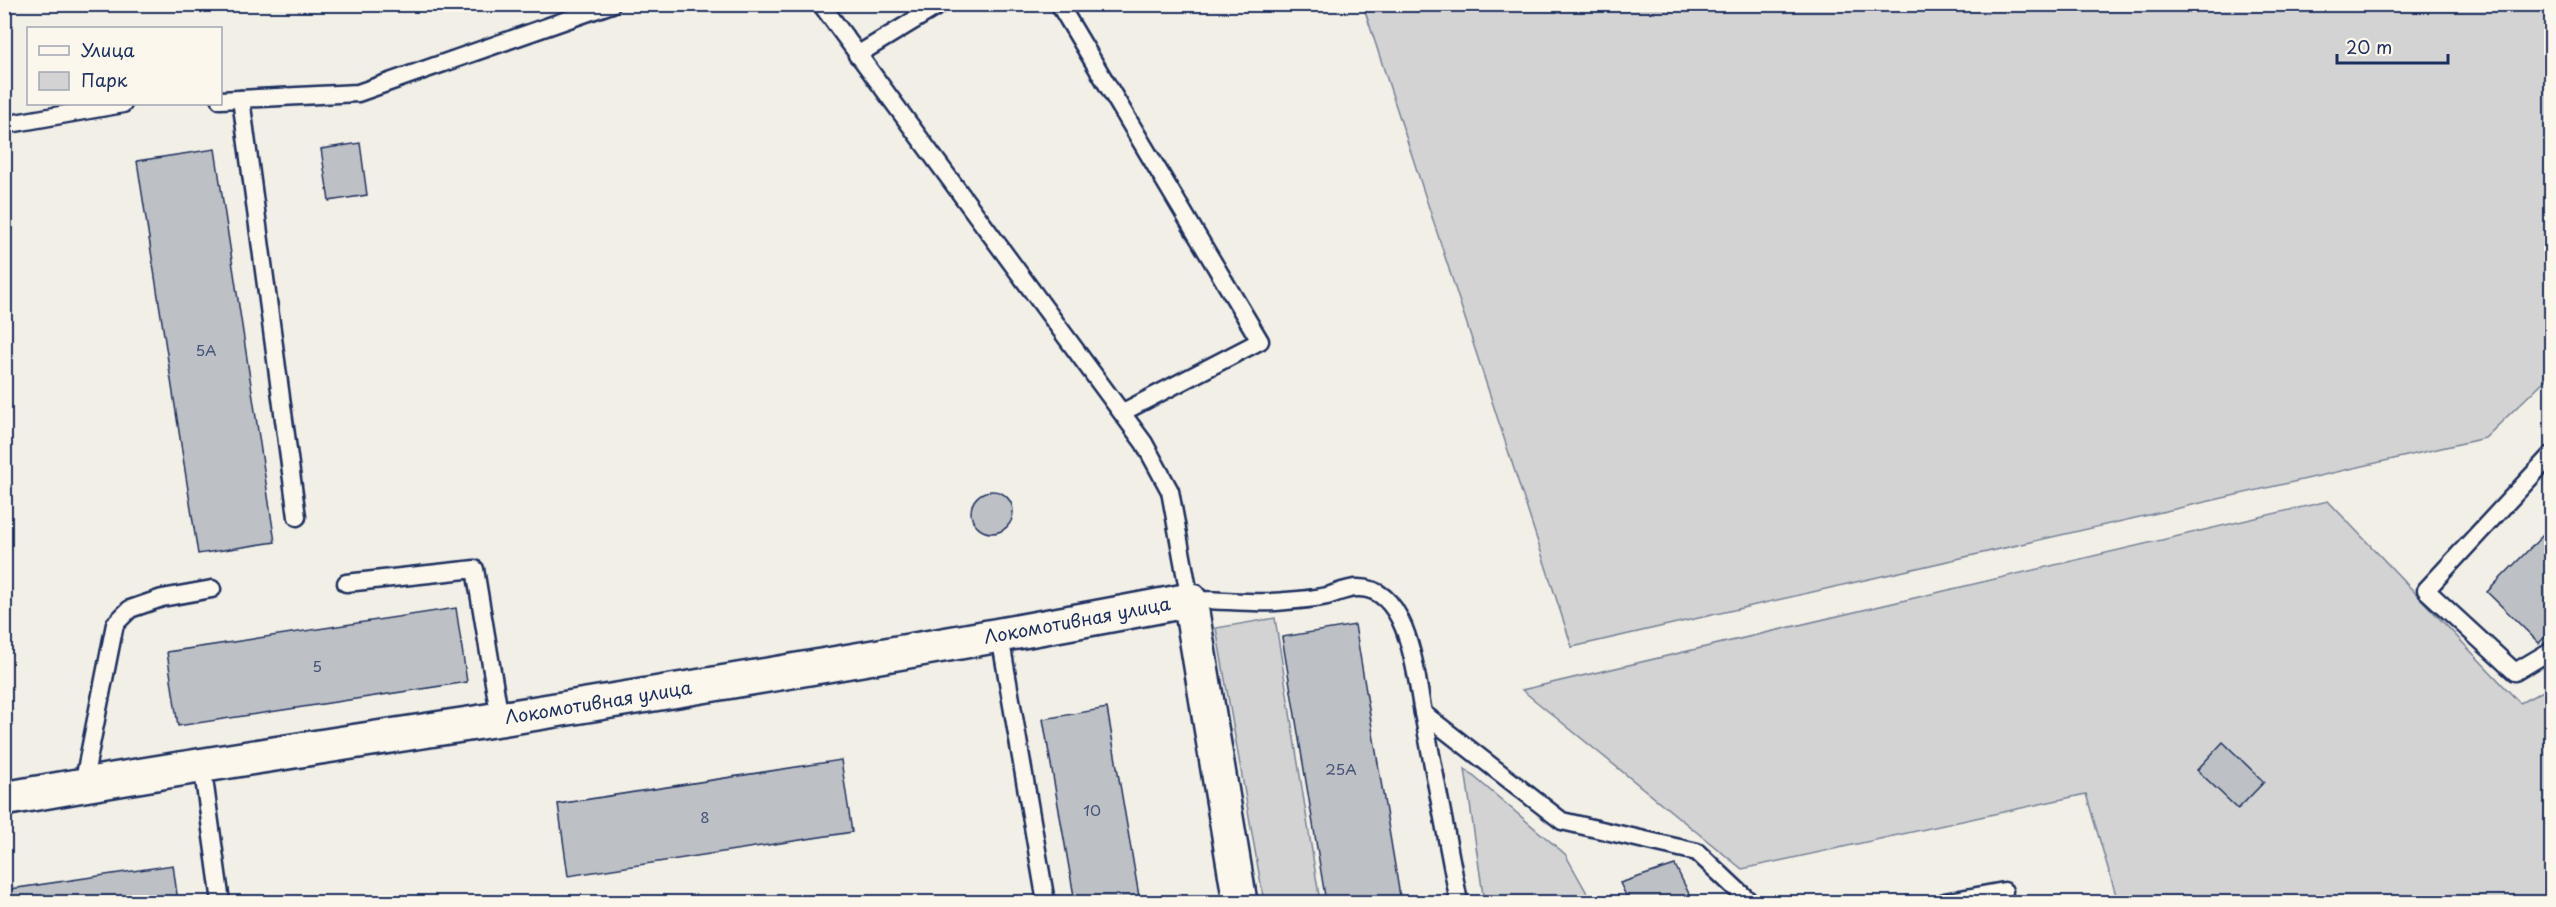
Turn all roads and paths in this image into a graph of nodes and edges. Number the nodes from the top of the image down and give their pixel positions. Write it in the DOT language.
graph roads {
  1 [pos="612,4"];
  2 [pos="821,4"];
  3 [pos="941,4"];
  4 [pos="1059,4"];
  5 [pos="857,55"];
  6 [pos="222,99"];
  7 [pos="241,99"];
  8 [pos="117,105"];
  9 [pos="4,124"];
  10 [pos="1123,412"];
  11 [pos="2552,454"];
  12 [pos="297,517"];
  13 [pos="346,583"];
  14 [pos="212,589"];
  15 [pos="1190,600"];
  16 [pos="1000,636"];
  17 [pos="2552,650"];
  18 [pos="1424,713"];
  19 [pos="500,719"];
  20 [pos="202,764"];
  21 [pos="83,785"];
  22 [pos="4,799"];
  23 [pos="2004,891"];
  24 [pos="221,903"];
  25 [pos="1046,903"];
  26 [pos="1240,903"];
  27 [pos="1459,903"];
  28 [pos="1750,903"];
  29 [pos="1944,903"];
  1 -- 7 [label="lane"];
  2 -- 5 [label="lane"];
  3 -- 5 [label="lane"];
  4 -- 10 [label="lane"];
  5 -- 10 [label="lane"];
  6 -- 7 [label="lane"];
  7 -- 12 [label="lane"];
  8 -- 9 [label="lane"];
  10 -- 15 [label="lane"];
  11 -- 17 [label="lane"];
  13 -- 19 [label="lane"];
  14 -- 21 [label="lane"];
  15 -- 16 [label="street, Локомотивная улица"];
  15 -- 18 [label="lane"];
  15 -- 26 [label="street"];
  16 -- 19 [label="street, Локомотивная улица"];
  16 -- 25 [label="lane"];
  18 -- 27 [label="lane"];
  18 -- 28 [label="lane"];
  19 -- 20 [label="street, Локомотивная улица"];
  20 -- 21 [label="street, Локомотивная улица"];
  20 -- 24 [label="lane"];
  21 -- 22 [label="street, Локомотивная улица"];
  23 -- 29 [label="lane"];
}
